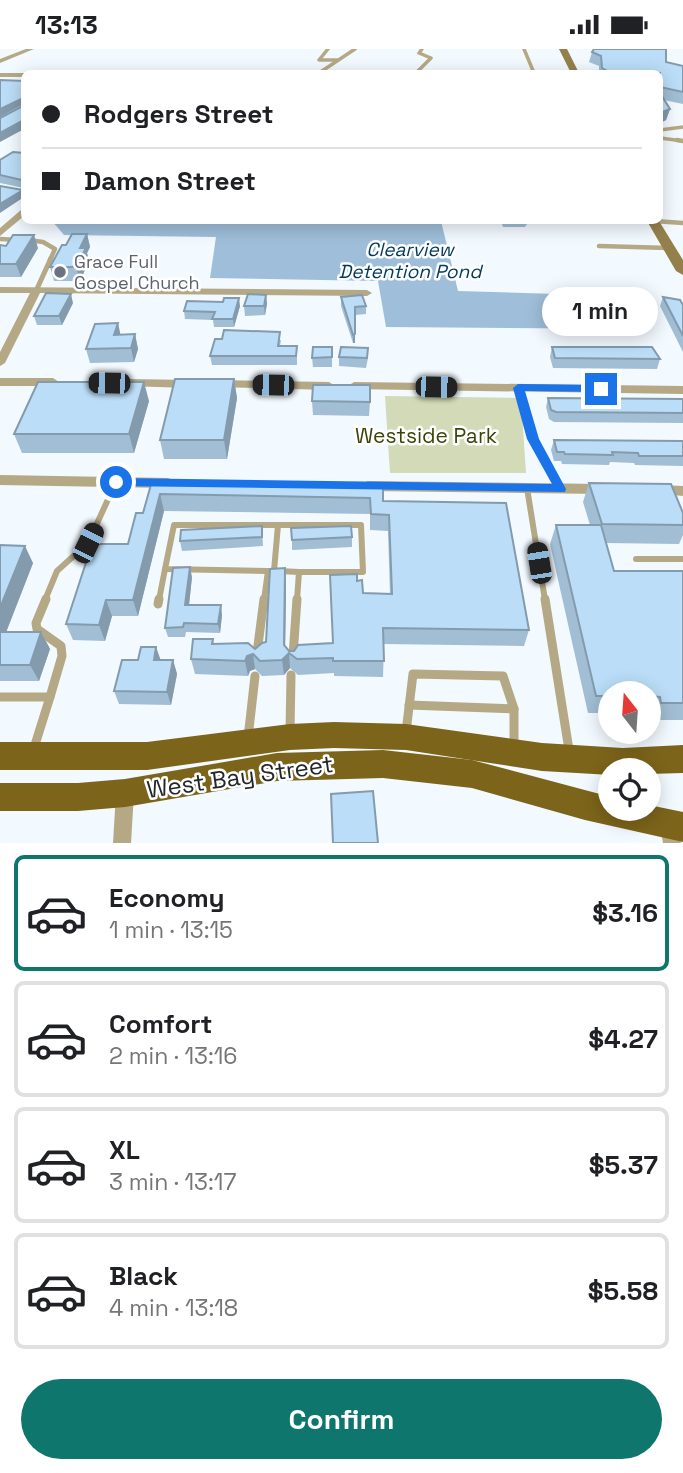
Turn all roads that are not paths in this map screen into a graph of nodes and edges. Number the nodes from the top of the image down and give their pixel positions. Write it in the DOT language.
graph roads {
  1 [pos="31,49"];
  2 [pos="328,49"];
  3 [pos="355,49"];
  4 [pos="422,49"];
  5 [pos="524,49"];
  6 [pos="563,49"];
  7 [pos="342,59"];
  8 [pos="0,61"];
  9 [pos="324,70"];
  10 [pos="419,70"];
  11 [pos="533,70"];
  12 [pos="574,70"];
  13 [pos="0,75"];
  14 [pos="21,75"];
  15 [pos="683,127"];
  16 [pos="663,130"];
  17 [pos="663,138"];
  18 [pos="683,141"];
  19 [pos="21,215"];
  20 [pos="663,222"];
  21 [pos="683,223"];
  22 [pos="656,224"];
  23 [pos="0,233"];
  24 [pos="0,239"];
  25 [pos="599,246"];
  26 [pos="669,248"];
  27 [pos="682,267"];
  28 [pos="0,290"];
  29 [pos="36,291"];
  30 [pos="367,293"];
  31 [pos="0,363"];
  32 [pos="0,382"];
  33 [pos="68,383"];
  34 [pos="123,383"];
  35 [pos="518,388"];
  36 [pos="683,390"];
  37 [pos="0,480"];
  38 [pos="116,482"];
  39 [pos="184,483"];
  40 [pos="349,485"];
  41 [pos="527,488"];
  42 [pos="560,489"];
  43 [pos="614,490"];
  44 [pos="641,490"];
  45 [pos="683,491"];
  46 [pos="278,525"];
  47 [pos="636,559"];
  48 [pos="683,559"];
  49 [pos="165,569"];
  50 [pos="270,571"];
  51 [pos="299,572"];
  52 [pos="158,604"];
  53 [pos="257,658"];
  54 [pos="292,660"];
  55 [pos="291,675"];
  56 [pos="255,676"];
  57 [pos="0,697"];
  58 [pos="50,697"];
  59 [pos="410,705"];
  60 [pos="514,709"];
  61 [pos="290,737"];
  62 [pos="406,737"];
  63 [pos="248,743"];
  64 [pos="513,754"];
  65 [pos="0,757"];
  66 [pos="32,757"];
  67 [pos="570,759"];
  68 [pos="683,759"];
  69 [pos="124,793"];
  70 [pos="0,797"];
  71 [pos="675,832"];
  72 [pos="122,843"];
  1 -- 8 [label="street"];
  2 -- 7 [label="lane"];
  3 -- 7 [label="lane"];
  4 -- 10 [label="lane"];
  5 -- 11 [label="lane"];
  6 -- 12 [label="street"];
  7 -- 9 [label="lane"];
  13 -- 14 [label="street"];
  15 -- 16 [label="lane"];
  17 -- 18 [label="lane"];
  19 -- 23 [label="street"];
  20 -- 21 [label="lane"];
  22 -- 26 [label="street"];
  24 -- 29 [label="lane"];
  25 -- 26 [label="lane"];
  26 -- 27 [label="street"];
  28 -- 29 [label="street"];
  29 -- 30 [label="street"];
  29 -- 31 [label="street"];
  32 -- 33 [label="street"];
  34 -- 35 [label="street"];
  35 -- 36 [label="street"];
  35 -- 42 [label="lane"];
  37 -- 38 [label="street"];
  38 -- 39 [label="street"];
  38 -- 58 [label="lane"];
  40 -- 41 [label="street"];
  41 -- 42 [label="street"];
  41 -- 67 [label="lane"];
  42 -- 43 [label="street"];
  44 -- 45 [label="street"];
  46 -- 49 [label="lane"];
  46 -- 50 [label="lane"];
  46 -- 51 [label="lane"];
  47 -- 48 [label="lane"];
  49 -- 50 [label="lane"];
  49 -- 52 [label="lane"];
  50 -- 51 [label="lane"];
  50 -- 53 [label="lane"];
  51 -- 54 [label="lane"];
  55 -- 61 [label="lane"];
  56 -- 63 [label="lane"];
  57 -- 58 [label="lane"];
  58 -- 66 [label="lane"];
  59 -- 60 [label="lane"];
  59 -- 60 [label="lane"];
  59 -- 62 [label="lane"];
  60 -- 64 [label="lane"];
  61 -- 62 [label="main road, West Bay Street"];
  61 -- 63 [label="main road, West Bay Street"];
  62 -- 64 [label="main road, West Bay Street"];
  63 -- 66 [label="main road, West Bay Street"];
  64 -- 67 [label="main road, West Bay Street"];
  65 -- 66 [label="main road, West Bay Street"];
  67 -- 68 [label="main road, West Bay Street"];
  69 -- 70 [label="main road, West Bay Street"];
  69 -- 71 [label="main road, West Bay Street"];
  69 -- 72 [label="street"];
}
